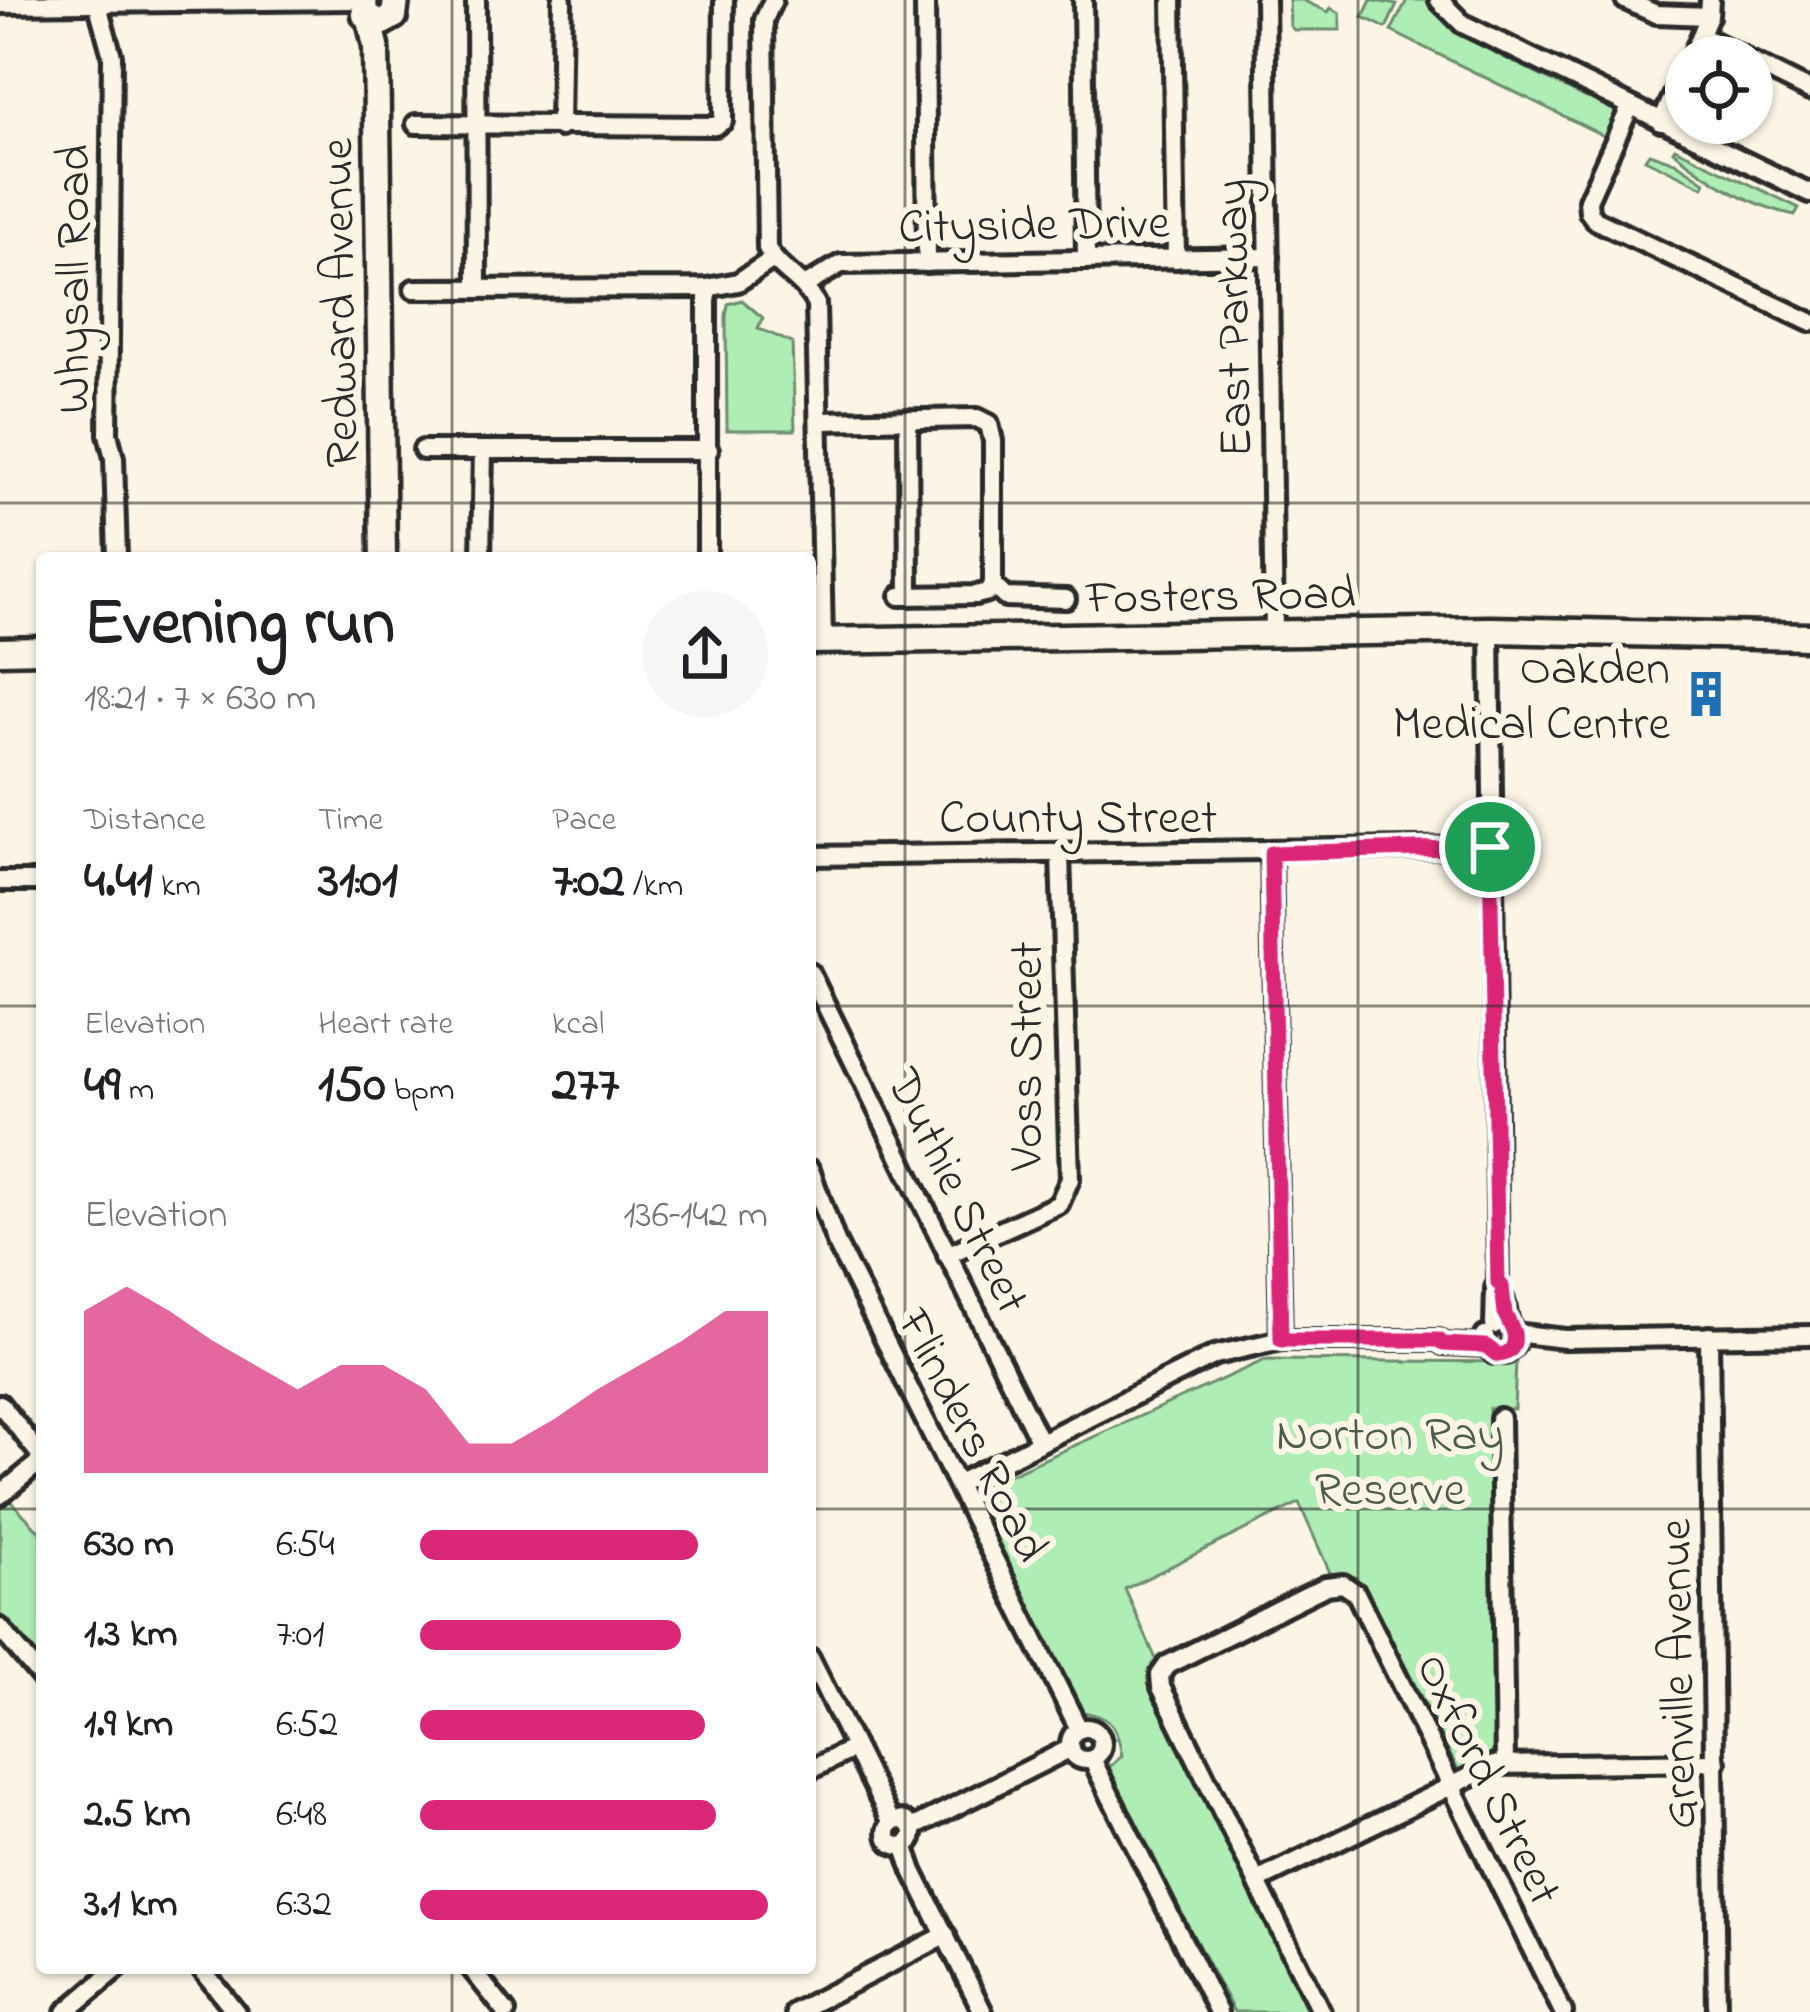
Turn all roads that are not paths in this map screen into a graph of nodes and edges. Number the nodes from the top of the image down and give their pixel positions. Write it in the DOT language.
graph roads {
  1 [pos="476,0"];
  2 [pos="562,0"];
  3 [pos="724,0"];
  4 [pos="773,0"];
  5 [pos="925,0"];
  6 [pos="1083,0"];
  7 [pos="1172,0"];
  8 [pos="1265,0"];
  9 [pos="1439,0"];
  10 [pos="1625,0"];
  11 [pos="119,1"];
  12 [pos="97,2"];
  13 [pos="0,4"];
  14 [pos="367,7"];
  15 [pos="1710,8"];
  16 [pos="1702,36"];
  17 [pos="1773,72"];
  18 [pos="1810,91"];
  19 [pos="1630,106"];
  20 [pos="1665,114"];
  21 [pos="1661,122"];
  22 [pos="416,124"];
  23 [pos="477,126"];
  24 [pos="560,127"];
  25 [pos="1810,193"];
  26 [pos="1269,257"];
  27 [pos="773,259"];
  28 [pos="1176,259"];
  29 [pos="1086,260"];
  30 [pos="927,263"];
  31 [pos="806,285"];
  32 [pos="707,288"];
  33 [pos="414,289"];
  34 [pos="477,289"];
  35 [pos="1810,322"];
  36 [pos="908,418"];
  37 [pos="820,421"];
  38 [pos="423,450"];
  39 [pos="483,450"];
  40 [pos="709,450"];
  41 [pos="117,552"];
  42 [pos="382,552"];
  43 [pos="481,552"];
  44 [pos="707,552"];
  45 [pos="993,585"];
  46 [pos="1066,599"];
  47 [pos="1810,624"];
  48 [pos="1490,631"];
  49 [pos="1634,633"];
  50 [pos="1274,634"];
  51 [pos="1810,637"];
  52 [pos="817,641"];
  53 [pos="36,650"];
  54 [pos="0,651"];
  55 [pos="1490,847"];
  56 [pos="1271,853"];
  57 [pos="1060,854"];
  58 [pos="816,856"];
  59 [pos="0,881"];
  60 [pos="36,881"];
  61 [pos="816,985"];
  62 [pos="816,1187"];
  63 [pos="946,1255"];
  64 [pos="1500,1335"];
  65 [pos="1810,1335"];
  66 [pos="1709,1336"];
  67 [pos="1281,1340"];
  68 [pos="0,1404"];
  69 [pos="1500,1418"];
  70 [pos="1040,1442"];
  71 [pos="36,1450"];
  72 [pos="36,1463"];
  73 [pos="958,1484"];
  74 [pos="0,1495"];
  75 [pos="0,1628"];
  76 [pos="816,1670"];
  77 [pos="36,1671"];
  78 [pos="1079,1729"];
  79 [pos="854,1748"];
  80 [pos="1071,1748"];
  81 [pos="1092,1760"];
  82 [pos="1505,1762"];
  83 [pos="1716,1762"];
  84 [pos="816,1767"];
  85 [pos="1451,1785"];
  86 [pos="908,1837"];
  87 [pos="1257,1881"];
  88 [pos="946,1935"];
  89 [pos="111,1974"];
  90 [pos="206,1974"];
  91 [pos="476,1974"];
  92 [pos="66,2012"];
  93 [pos="236,2012"];
  94 [pos="506,2012"];
  95 [pos="795,2012"];
  96 [pos="983,2012"];
  97 [pos="1218,2012"];
  98 [pos="1322,2012"];
  99 [pos="1563,2012"];
  100 [pos="1718,2012"];
  1 -- 23 [label="street"];
  2 -- 24 [label="street"];
  3 -- 24 [label="street"];
  4 -- 27 [label="street"];
  5 -- 30 [label="street"];
  6 -- 29 [label="street"];
  7 -- 28 [label="street"];
  8 -- 26 [label="street, East Parkway"];
  9 -- 19 [label="street"];
  10 -- 15 [label="street"];
  11 -- 12 [label="street"];
  11 -- 14 [label="street"];
  12 -- 13 [label="street"];
  12 -- 41 [label="street, Whysall Road"];
  14 -- 42 [label="main road, Redward Avenue"];
  15 -- 16 [label="street"];
  17 -- 18 [label="street"];
  19 -- 21 [label="street"];
  19 -- 35 [label="street"];
  20 -- 21 [label="street"];
  21 -- 25 [label="street"];
  22 -- 23 [label="street"];
  23 -- 24 [label="street"];
  23 -- 34 [label="street"];
  26 -- 28 [label="street, Cityside Drive"];
  26 -- 50 [label="street, East Parkway"];
  27 -- 31 [label="street"];
  27 -- 32 [label="street"];
  28 -- 29 [label="street, Cityside Drive"];
  29 -- 30 [label="street, Cityside Drive"];
  30 -- 31 [label="street, Cityside Drive"];
  31 -- 37 [label="street"];
  32 -- 34 [label="street"];
  32 -- 40 [label="street"];
  33 -- 34 [label="street"];
  36 -- 37 [label="street"];
  36 -- 45 [label="street"];
  36 -- 45 [label="street"];
  37 -- 52 [label="street"];
  38 -- 39 [label="street"];
  39 -- 40 [label="street"];
  39 -- 43 [label="street"];
  40 -- 44 [label="street"];
  45 -- 46 [label="street"];
  47 -- 49 [label="main road, Fosters Road"];
  48 -- 49 [label="main road, Fosters Road"];
  48 -- 50 [label="main road, Fosters Road"];
  48 -- 55 [label="street"];
  49 -- 51 [label="main road, Fosters Road"];
  50 -- 52 [label="main road, Fosters Road"];
  53 -- 54 [label="main road"];
  55 -- 56 [label="street, County Street"];
  55 -- 64 [label="street"];
  56 -- 57 [label="street, County Street"];
  56 -- 67 [label="street"];
  57 -- 58 [label="street, County Street"];
  57 -- 63 [label="street, Voss Street"];
  59 -- 60 [label="street"];
  61 -- 63 [label="street, Duthie Street"];
  62 -- 73 [label="street, Flinders Road"];
  63 -- 70 [label="street, Duthie Street"];
  64 -- 66 [label="street"];
  64 -- 67 [label="street"];
  65 -- 66 [label="street"];
  66 -- 83 [label="street, Grenville Avenue"];
  67 -- 70 [label="street"];
  68 -- 71 [label="street"];
  69 -- 82 [label="street"];
  70 -- 73 [label="street"];
  72 -- 74 [label="street"];
  73 -- 78 [label="street, Flinders Road"];
  75 -- 77 [label="street"];
  76 -- 79 [label="street"];
  78 -- 80 [label="street"];
  78 -- 81 [label="street"];
  79 -- 84 [label="street"];
  79 -- 86 [label="street"];
  80 -- 81 [label="street"];
  80 -- 86 [label="street"];
  81 -- 97 [label="street"];
  82 -- 83 [label="street"];
  82 -- 85 [label="street"];
  83 -- 100 [label="street, Grenville Avenue"];
  85 -- 87 [label="street"];
  85 -- 87 [label="street, Oxford Street"];
  85 -- 99 [label="street, Oxford Street"];
  86 -- 88 [label="street"];
  87 -- 98 [label="street"];
  88 -- 95 [label="street"];
  88 -- 96 [label="street"];
  89 -- 92 [label="street"];
  90 -- 93 [label="street"];
  91 -- 94 [label="street"];
}
